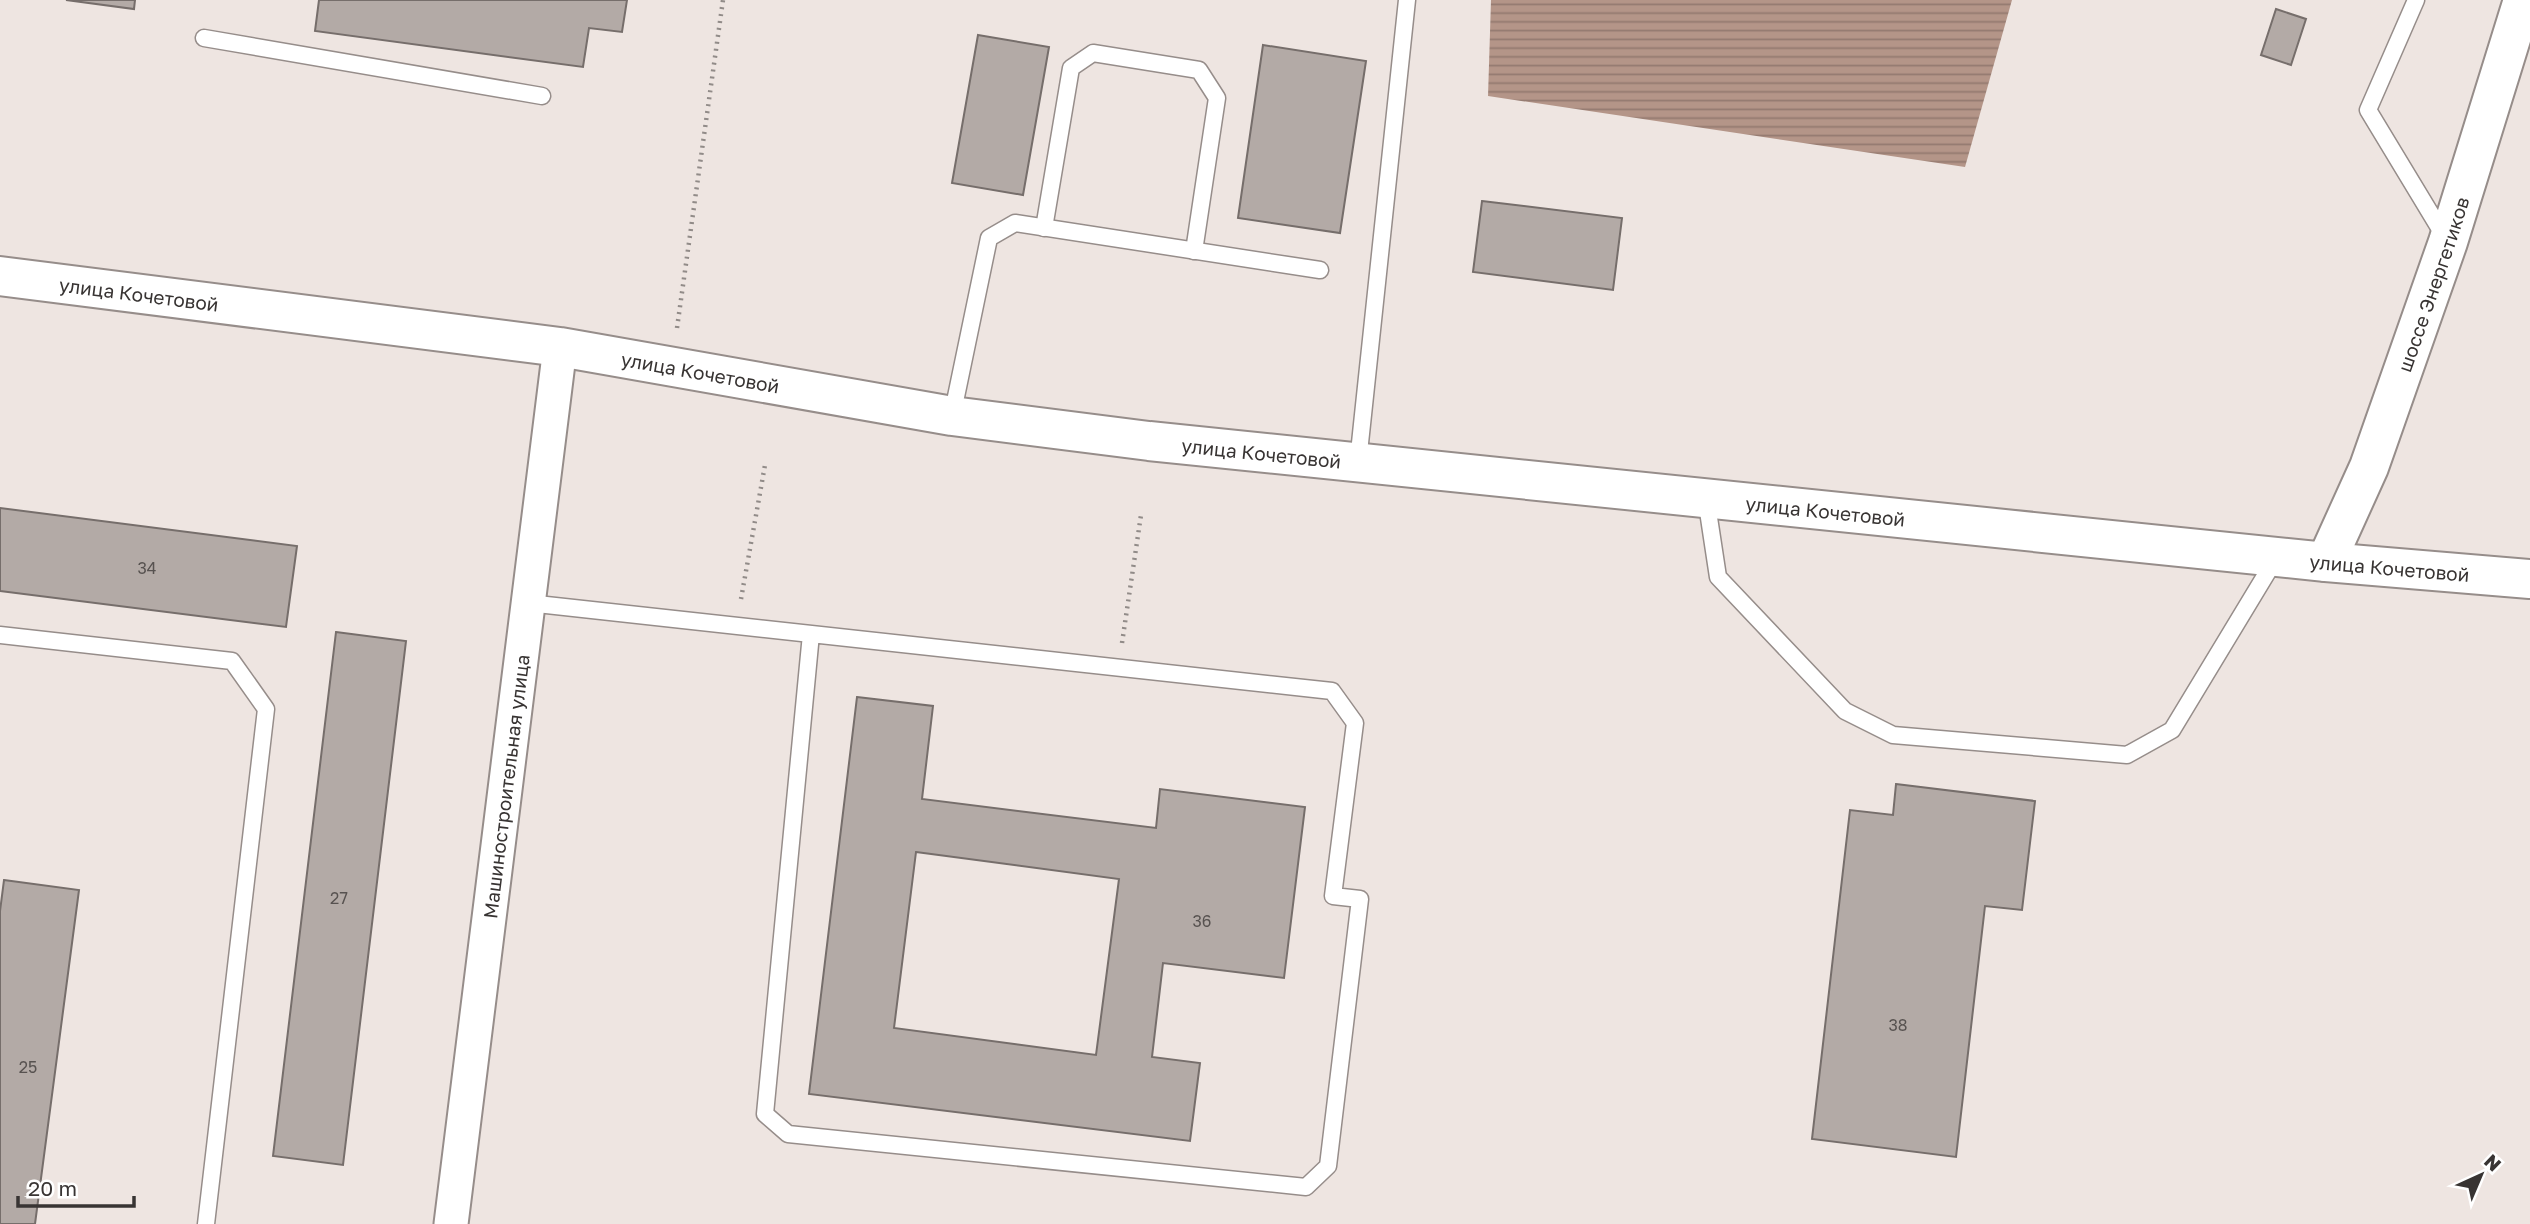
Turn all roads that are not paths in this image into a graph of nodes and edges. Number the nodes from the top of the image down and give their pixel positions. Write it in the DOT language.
graph roads {
  1 [pos="1408,0"];
  2 [pos="2416,0"];
  3 [pos="2523,0"];
  4 [pos="204,38"];
  5 [pos="542,96"];
  6 [pos="1044,228"];
  7 [pos="2448,242"];
  8 [pos="1194,251"];
  9 [pos="1320,270"];
  10 [pos="0,276"];
  11 [pos="560,347"];
  12 [pos="952,416"];
  13 [pos="1358,462"];
  14 [pos="1706,498"];
  15 [pos="2277,557"];
  16 [pos="2326,562"];
  17 [pos="2530,579"];
  18 [pos="528,603"];
  19 [pos="811,634"];
  20 [pos="0,635"];
  21 [pos="206,1224"];
  22 [pos="451,1224"];
  1 -- 13 [label="lane"];
  2 -- 7 [label="lane"];
  3 -- 7 [label="main road, шоссе Энергетиков"];
  4 -- 5 [label="lane"];
  6 -- 8 [label="lane"];
  6 -- 8 [label="lane"];
  6 -- 12 [label="lane"];
  7 -- 16 [label="main road, шоссе Энергетиков"];
  8 -- 9 [label="lane"];
  10 -- 11 [label="main road, улица Кочетовой"];
  11 -- 12 [label="main road, улица Кочетовой"];
  11 -- 18 [label="street, Машиностроительная улица"];
  12 -- 13 [label="main road, улица Кочетовой"];
  13 -- 14 [label="main road, улица Кочетовой"];
  14 -- 15 [label="main road, улица Кочетовой"];
  14 -- 15 [label="lane"];
  15 -- 16 [label="main road, улица Кочетовой"];
  16 -- 17 [label="main road, улица Кочетовой"];
  18 -- 19 [label="lane"];
  18 -- 22 [label="street, Машиностроительная улица"];
  19 -- 19 [label="lane"];
  20 -- 21 [label="lane"];
}
